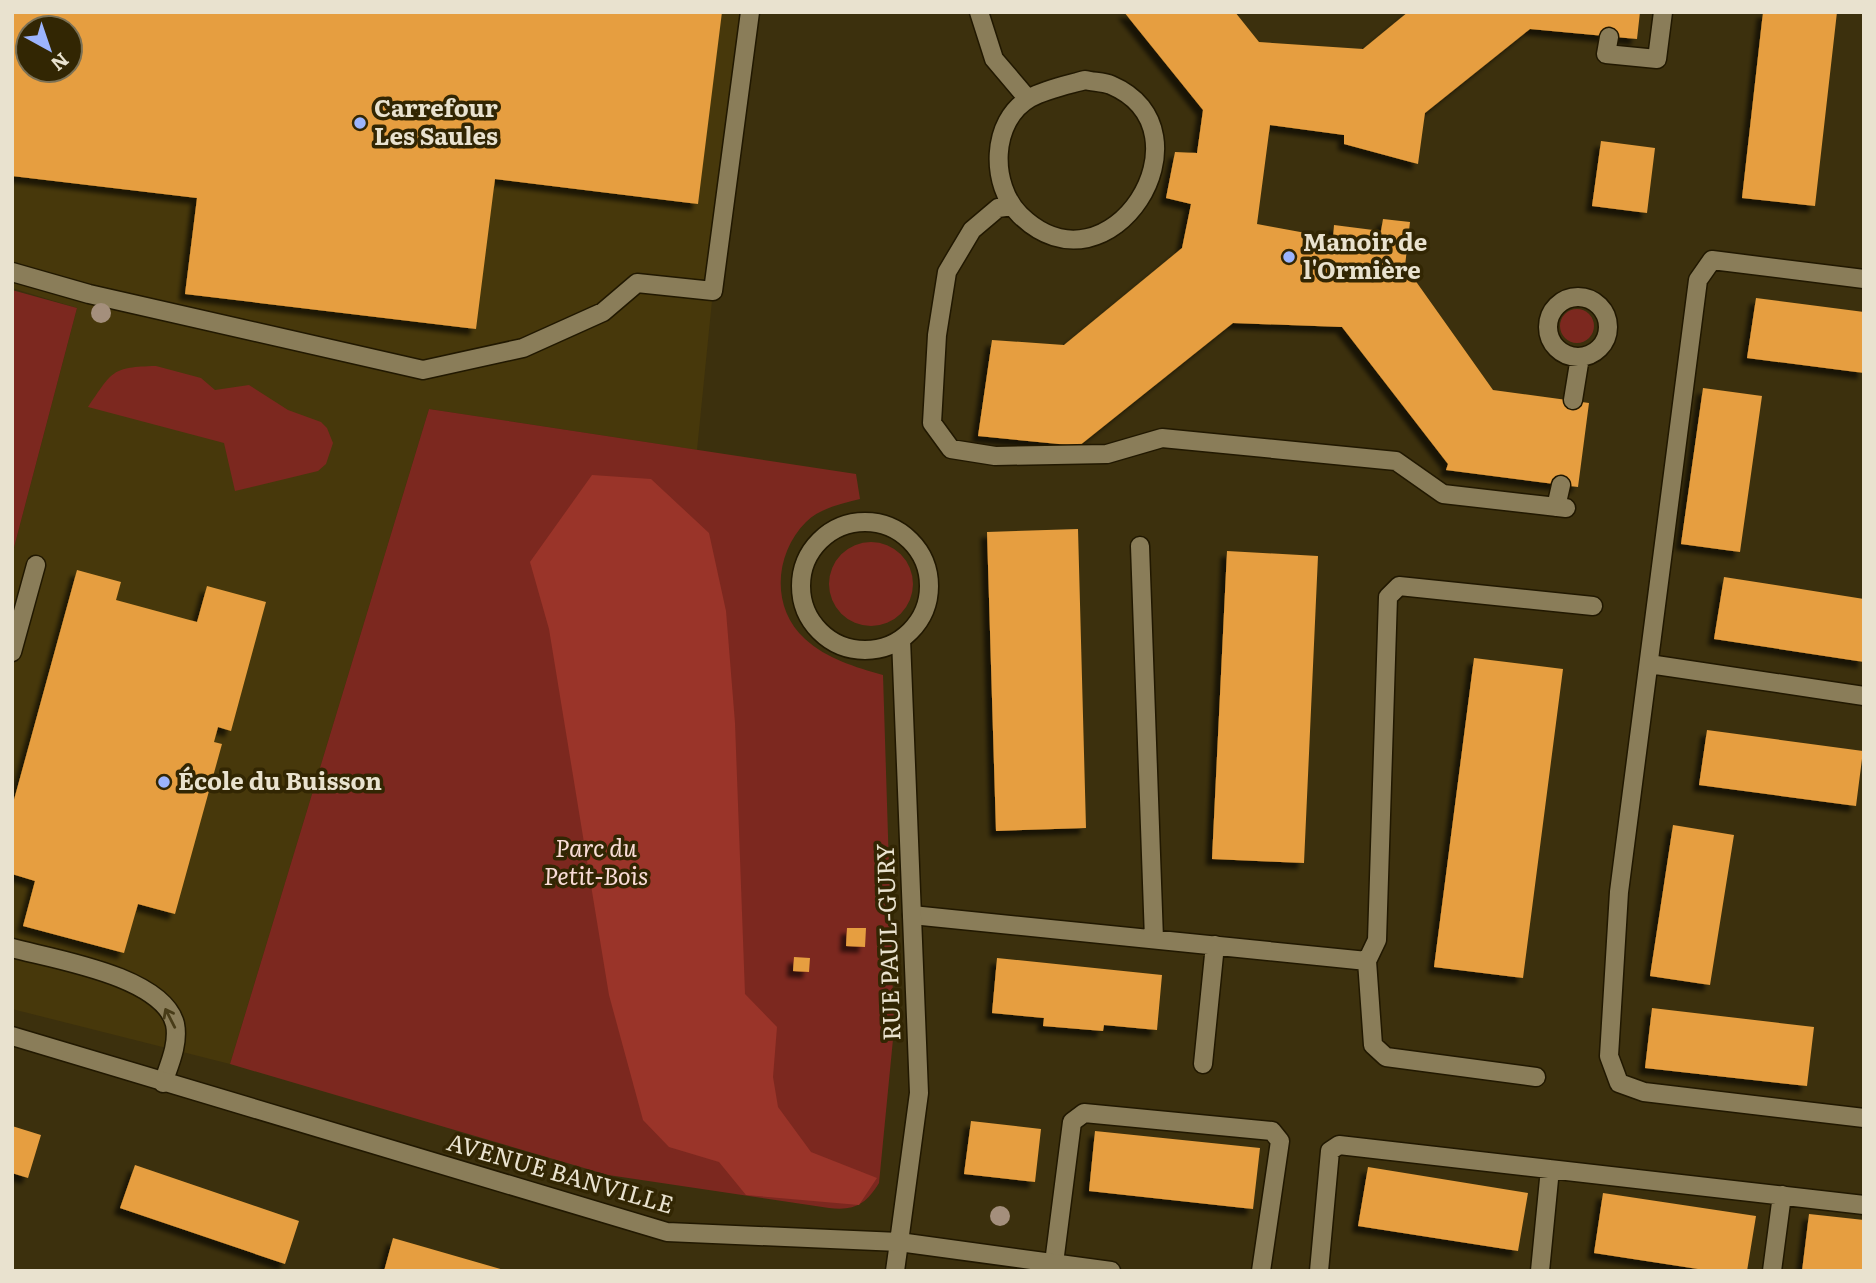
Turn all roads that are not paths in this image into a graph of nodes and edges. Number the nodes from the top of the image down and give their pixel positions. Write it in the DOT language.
graph roads {
  1 [pos="750,12"];
  2 [pos="979,12"];
  3 [pos="1663,12"];
  4 [pos="1609,37"];
  5 [pos="1028,99"];
  6 [pos="1012,206"];
  7 [pos="12,272"];
  8 [pos="1864,279"];
  9 [pos="1580,357"];
  10 [pos="1573,400"];
  11 [pos="1561,485"];
  12 [pos="1140,546"];
  13 [pos="36,565"];
  14 [pos="1593,606"];
  15 [pos="901,639"];
  16 [pos="12,652"];
  17 [pos="1648,664"];
  18 [pos="1864,696"];
  19 [pos="912,915"];
  20 [pos="1154,939"];
  21 [pos="1215,946"];
  22 [pos="12,948"];
  23 [pos="1367,961"];
  24 [pos="12,1036"];
  25 [pos="1203,1064"];
  26 [pos="1536,1077"];
  27 [pos="163,1083"];
  28 [pos="1864,1118"];
  29 [pos="1550,1169"];
  30 [pos="1782,1195"];
  31 [pos="1864,1205"];
  32 [pos="899,1242"];
  33 [pos="1054,1263"];
  34 [pos="895,1271"];
  35 [pos="1111,1271"];
  36 [pos="1261,1271"];
  37 [pos="1319,1271"];
  38 [pos="1540,1271"];
  39 [pos="1772,1271"];
  1 -- 7 [label="street"];
  2 -- 5 [label="street"];
  3 -- 4 [label="street"];
  5 -- 6 [label="street"];
  5 -- 6 [label="street"];
  6 -- 11 [label="street"];
  8 -- 17 [label="street"];
  9 -- 10 [label="street"];
  12 -- 20 [label="street"];
  13 -- 16 [label="street"];
  14 -- 23 [label="street"];
  15 -- 15 [label="street"];
  15 -- 19 [label="street, RUE PAUL-GURY"];
  17 -- 18 [label="street"];
  17 -- 28 [label="street"];
  19 -- 20 [label="street"];
  19 -- 32 [label="street, RUE PAUL-GURY"];
  20 -- 21 [label="street"];
  21 -- 23 [label="street"];
  21 -- 25 [label="street"];
  27 -- 22 [label="street, one-way"];
  23 -- 26 [label="street"];
  24 -- 27 [label="street, AVENUE BANVILLE"];
  27 -- 32 [label="street, AVENUE BANVILLE"];
  29 -- 30 [label="street"];
  29 -- 37 [label="street"];
  29 -- 38 [label="street"];
  30 -- 31 [label="street"];
  30 -- 39 [label="street"];
  32 -- 33 [label="street, AVENUE BANVILLE"];
  32 -- 34 [label="street, RUE PAUL-GURY"];
  33 -- 35 [label="street, AVENUE BANVILLE"];
  33 -- 36 [label="street"];
}
